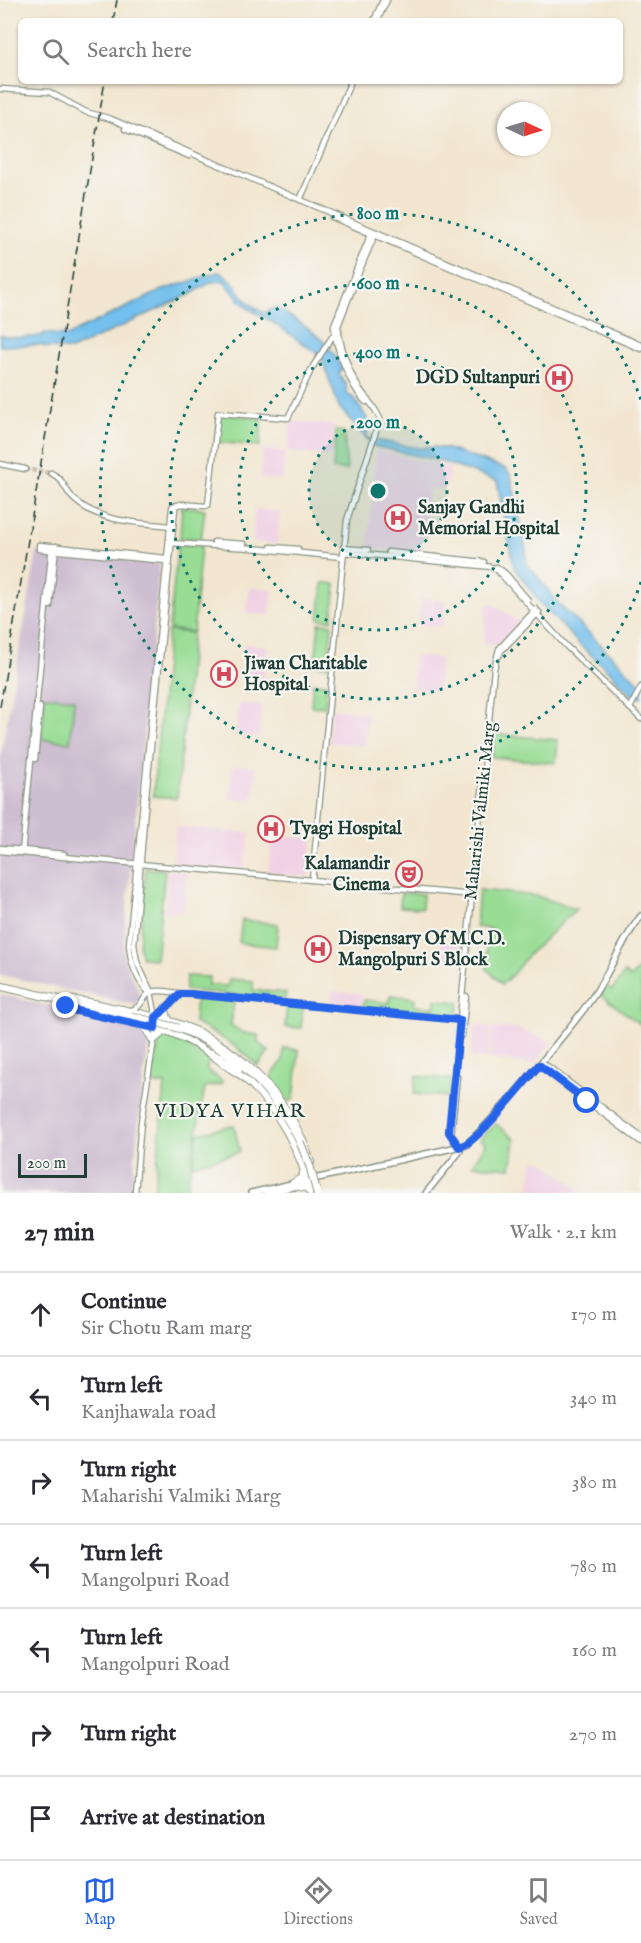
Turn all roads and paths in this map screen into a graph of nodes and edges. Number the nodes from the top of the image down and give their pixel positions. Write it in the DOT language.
graph roads {
  1 [pos="385,0"];
  2 [pos="376,18"];
  3 [pos="349,84"];
  4 [pos="0,89"];
  5 [pos="298,200"];
  6 [pos="374,233"];
  7 [pos="336,332"];
  8 [pos="641,347"];
  9 [pos="0,464"];
  10 [pos="26,469"];
  11 [pos="51,473"];
  12 [pos="171,526"];
  13 [pos="170,541"];
  14 [pos="39,547"];
  15 [pos="54,548"];
  16 [pos="343,553"];
  17 [pos="329,555"];
  18 [pos="166,560"];
  19 [pos="341,571"];
  20 [pos="537,612"];
  21 [pos="641,687"];
  22 [pos="632,704"];
  23 [pos="641,716"];
  24 [pos="0,850"];
  25 [pos="23,852"];
  26 [pos="138,863"];
  27 [pos="312,880"];
  28 [pos="474,895"];
  29 [pos="641,918"];
  30 [pos="0,986"];
  31 [pos="0,991"];
  32 [pos="151,992"];
  33 [pos="180,994"];
  34 [pos="67,1004"];
  35 [pos="78,1006"];
  36 [pos="165,1008"];
  37 [pos="130,1016"];
  38 [pos="156,1017"];
  39 [pos="462,1020"];
  40 [pos="169,1021"];
  41 [pos="144,1026"];
  42 [pos="155,1028"];
  43 [pos="165,1031"];
  44 [pos="153,1041"];
  45 [pos="211,1053"];
  46 [pos="239,1064"];
  47 [pos="542,1064"];
  48 [pos="641,1137"];
  49 [pos="641,1142"];
  50 [pos="458,1152"];
  51 [pos="310,1158"];
  52 [pos="300,1161"];
  53 [pos="303,1169"];
  54 [pos="318,1179"];
  55 [pos="307,1182"];
  56 [pos="294,1185"];
  57 [pos="135,1193"];
  58 [pos="251,1193"];
  59 [pos="266,1193"];
  60 [pos="314,1193"];
  61 [pos="424,1193"];
  1 -- 2 [label="street"];
  3 -- 5 [label="street"];
  4 -- 5 [label="street"];
  5 -- 6 [label="street"];
  6 -- 7 [label="street"];
  6 -- 8 [label="street"];
  7 -- 12 [label="street"];
  7 -- 16 [label="street"];
  9 -- 10 [label="street"];
  11 -- 12 [label="street"];
  12 -- 13 [label="street"];
  13 -- 16 [label="street"];
  13 -- 17 [label="street"];
  13 -- 18 [label="street"];
  13 -- 26 [label="street"];
  14 -- 15 [label="street"];
  15 -- 18 [label="street"];
  15 -- 25 [label="street"];
  16 -- 17 [label="street"];
  16 -- 19 [label="street"];
  16 -- 20 [label="street"];
  17 -- 19 [label="street"];
  18 -- 26 [label="street"];
  19 -- 27 [label="street"];
  20 -- 22 [label="street"];
  20 -- 28 [label="street, Maharishi Valmiki Marg"];
  21 -- 22 [label="street"];
  22 -- 23 [label="street"];
  24 -- 25 [label="street"];
  25 -- 26 [label="street"];
  26 -- 27 [label="street"];
  26 -- 32 [label="street"];
  27 -- 28 [label="street"];
  28 -- 39 [label="street, Maharishi Valmiki Marg"];
  29 -- 47 [label="main road"];
  30 -- 34 [label="highway"];
  31 -- 34 [label="highway"];
  32 -- 33 [label="street"];
  32 -- 37 [label="street"];
  32 -- 38 [label="street"];
  33 -- 36 [label="street"];
  33 -- 39 [label="street"];
  34 -- 35 [label="highway"];
  34 -- 37 [label="main road"];
  34 -- 37 [label="main road"];
  35 -- 37 [label="highway"];
  35 -- 46 [label="highway, bridge"];
  36 -- 38 [label="street"];
  36 -- 40 [label="main road"];
  37 -- 38 [label="main road"];
  37 -- 41 [label="main road"];
  37 -- 46 [label="highway, bridge"];
  38 -- 40 [label="main road"];
  38 -- 42 [label="street"];
  39 -- 50 [label="street, Maharishi Valmiki Marg"];
  40 -- 46 [label="main road"];
  41 -- 42 [label="main road"];
  41 -- 44 [label="main road"];
  42 -- 43 [label="main road"];
  42 -- 44 [label="street"];
  43 -- 44 [label="main road"];
  43 -- 45 [label="main road"];
  44 -- 57 [label="street"];
  45 -- 46 [label="highway"];
  45 -- 52 [label="main road"];
  46 -- 51 [label="main road"];
  46 -- 60 [label="highway, bridge"];
  47 -- 48 [label="street"];
  47 -- 49 [label="street"];
  47 -- 50 [label="main road"];
  50 -- 54 [label="main road"];
  50 -- 61 [label="main road"];
  51 -- 52 [label="main road"];
  51 -- 54 [label="main road"];
  52 -- 53 [label="main road"];
  53 -- 55 [label="main road"];
  53 -- 56 [label="main road"];
  54 -- 55 [label="main road"];
  54 -- 60 [label="main road"];
  55 -- 56 [label="main road"];
  55 -- 60 [label="main road"];
  56 -- 58 [label="main road"];
  56 -- 59 [label="main road"];
  56 -- 60 [label="main road"];
}
